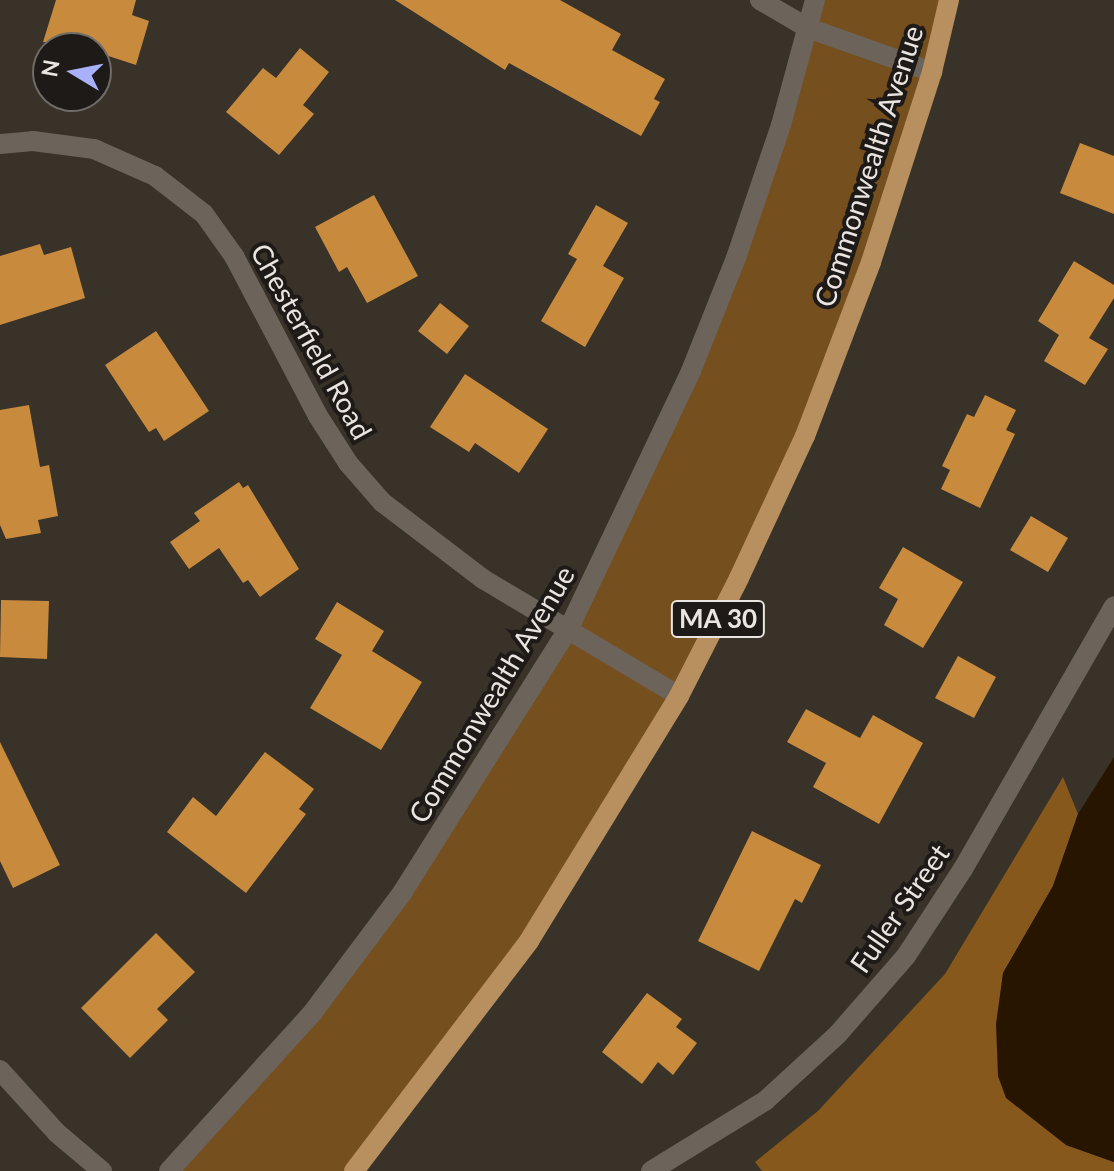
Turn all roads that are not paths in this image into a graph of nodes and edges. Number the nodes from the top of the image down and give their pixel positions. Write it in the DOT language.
graph roads {
  1 [pos="760,0"];
  2 [pos="815,0"];
  3 [pos="949,0"];
  4 [pos="808,28"];
  5 [pos="932,72"];
  6 [pos="0,144"];
  7 [pos="1114,606"];
  8 [pos="569,628"];
  9 [pos="679,696"];
  10 [pos="0,1070"];
  11 [pos="102,1171"];
  12 [pos="169,1171"];
  13 [pos="354,1171"];
  14 [pos="651,1171"];
  1 -- 4 [label="street"];
  2 -- 4 [label="street, Commonwealth Avenue"];
  3 -- 5 [label="main road, Commonwealth Avenue / MA 30"];
  4 -- 5 [label="street"];
  4 -- 8 [label="street, Commonwealth Avenue"];
  5 -- 9 [label="main road, Commonwealth Avenue / MA 30"];
  6 -- 8 [label="street, Chesterfield Road"];
  7 -- 14 [label="street, Fuller Street"];
  8 -- 9 [label="street, Chesterfield Road"];
  8 -- 12 [label="street, Commonwealth Avenue"];
  9 -- 13 [label="main road, Commonwealth Avenue / MA 30"];
  10 -- 11 [label="street"];
}
